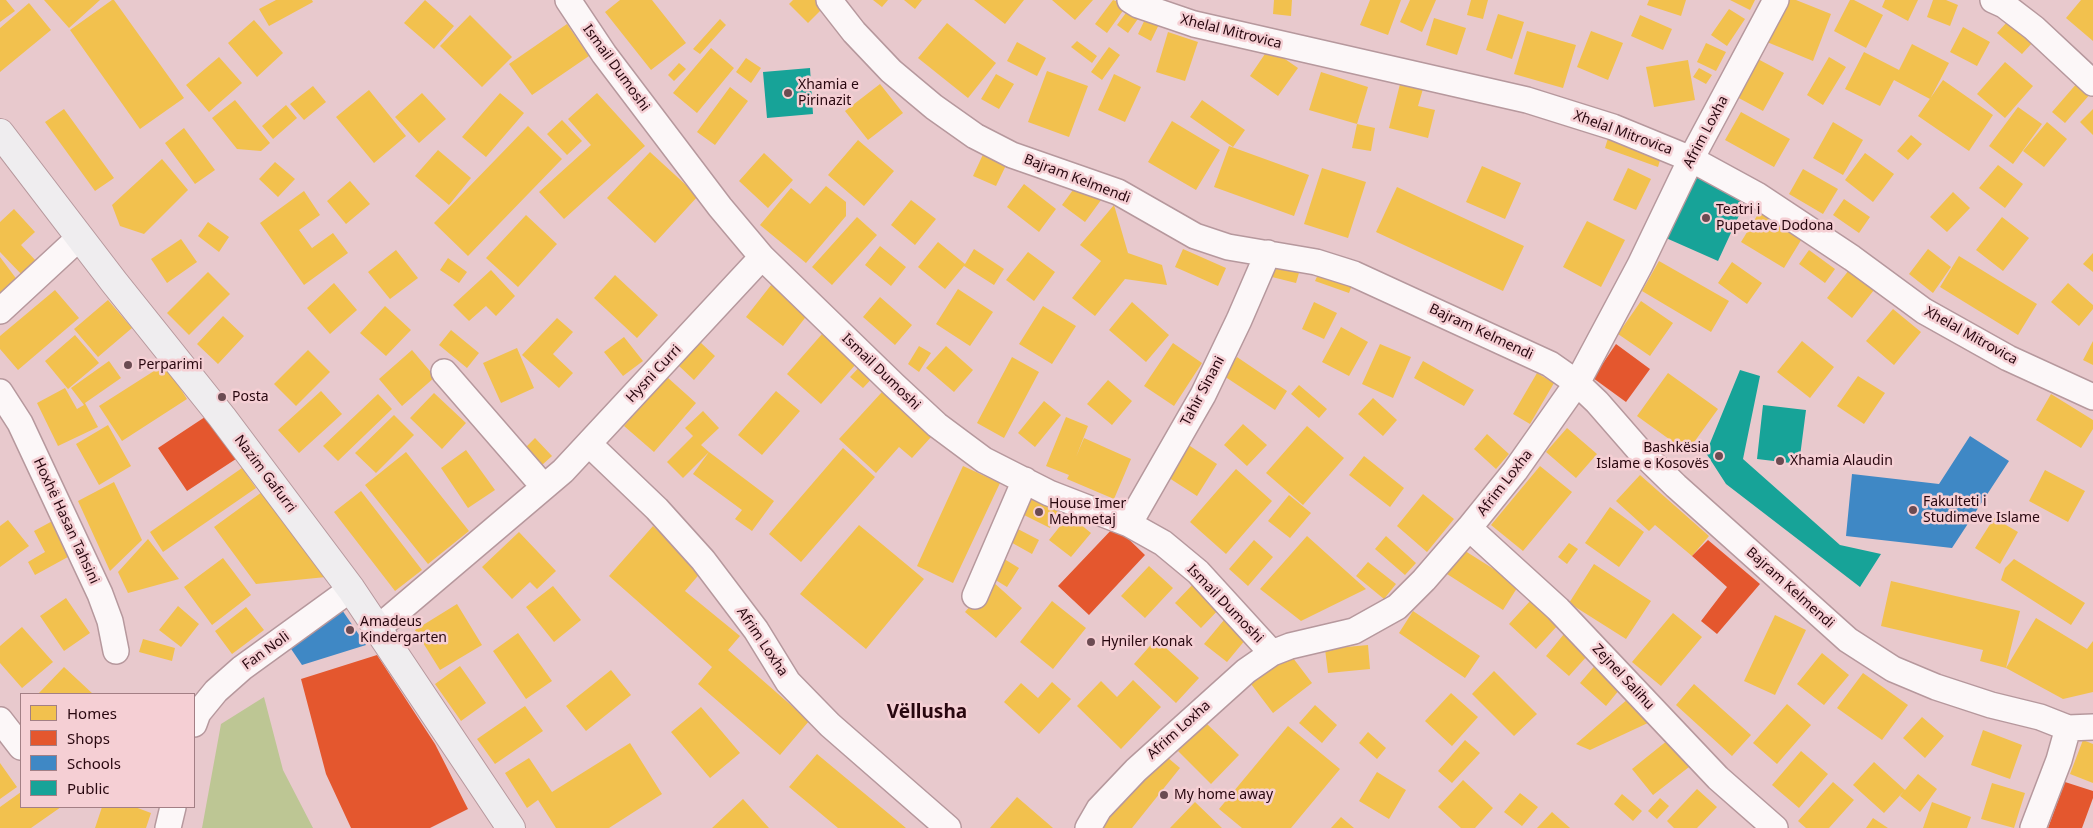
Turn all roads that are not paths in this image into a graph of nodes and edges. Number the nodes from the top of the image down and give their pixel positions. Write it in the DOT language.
graph roads {
  1 [pos="568,0"];
  2 [pos="829,0"];
  3 [pos="1130,0"];
  4 [pos="1776,0"];
  5 [pos="1993,0"];
  6 [pos="2093,83"];
  7 [pos="0,133"];
  8 [pos="1691,159"];
  9 [pos="80,237"];
  10 [pos="1268,253"];
  11 [pos="762,257"];
  12 [pos="0,311"];
  13 [pos="444,372"];
  14 [pos="1577,383"];
  15 [pos="2093,397"];
  16 [pos="1,402"];
  17 [pos="589,444"];
  18 [pos="1025,480"];
  19 [pos="544,488"];
  20 [pos="1129,524"];
  21 [pos="1469,528"];
  22 [pos="351,589"];
  23 [pos="975,596"];
  24 [pos="378,628"];
  25 [pos="116,651"];
  26 [pos="1272,653"];
  27 [pos="0,720"];
  28 [pos="195,721"];
  29 [pos="2093,726"];
  30 [pos="2068,728"];
  31 [pos="20,746"];
  32 [pos="173,808"];
  33 [pos="168,828"];
  34 [pos="511,828"];
  35 [pos="948,828"];
  36 [pos="1088,828"];
  37 [pos="1775,828"];
  38 [pos="2033,828"];
  1 -- 11 [label="street, Ismail Dumoshi"];
  2 -- 10 [label="street, Bajram Kelmendi"];
  3 -- 8 [label="street, Xhelal Mitrovica"];
  4 -- 8 [label="street, Afrim Loxha"];
  5 -- 6 [label="street"];
  7 -- 9 [label="street, Nazim Gafurri"];
  8 -- 14 [label="street, Afrim Loxha"];
  8 -- 15 [label="street, Xhelal Mitrovica"];
  9 -- 12 [label="street"];
  9 -- 22 [label="street, Nazim Gafurri"];
  10 -- 14 [label="street, Bajram Kelmendi"];
  10 -- 20 [label="street, Tahir Sinani"];
  11 -- 17 [label="street, Hysni Curri"];
  11 -- 18 [label="street, Ismail Dumoshi"];
  13 -- 19 [label="street"];
  14 -- 21 [label="street, Afrim Loxha"];
  14 -- 30 [label="street, Bajram Kelmendi"];
  16 -- 25 [label="street, Hoxhë Hasan Tahsini"];
  17 -- 19 [label="street, Hysni Curri"];
  17 -- 35 [label="street, Afrim Loxha"];
  18 -- 20 [label="street, Ismail Dumoshi"];
  18 -- 23 [label="street"];
  19 -- 24 [label="street, Hysni Curri"];
  20 -- 26 [label="street, Ismail Dumoshi"];
  21 -- 26 [label="street, Afrim Loxha"];
  21 -- 37 [label="street, Zejnel Salihu"];
  22 -- 24 [label="street, Nazim Gafurri"];
  22 -- 28 [label="street, Fan Noli"];
  24 -- 34 [label="street, Nazim Gafurri"];
  26 -- 36 [label="street, Afrim Loxha"];
  27 -- 31 [label="street"];
  29 -- 30 [label="street, Bajram Kelmendi"];
  30 -- 38 [label="street"];
  32 -- 33 [label="street"];
}
